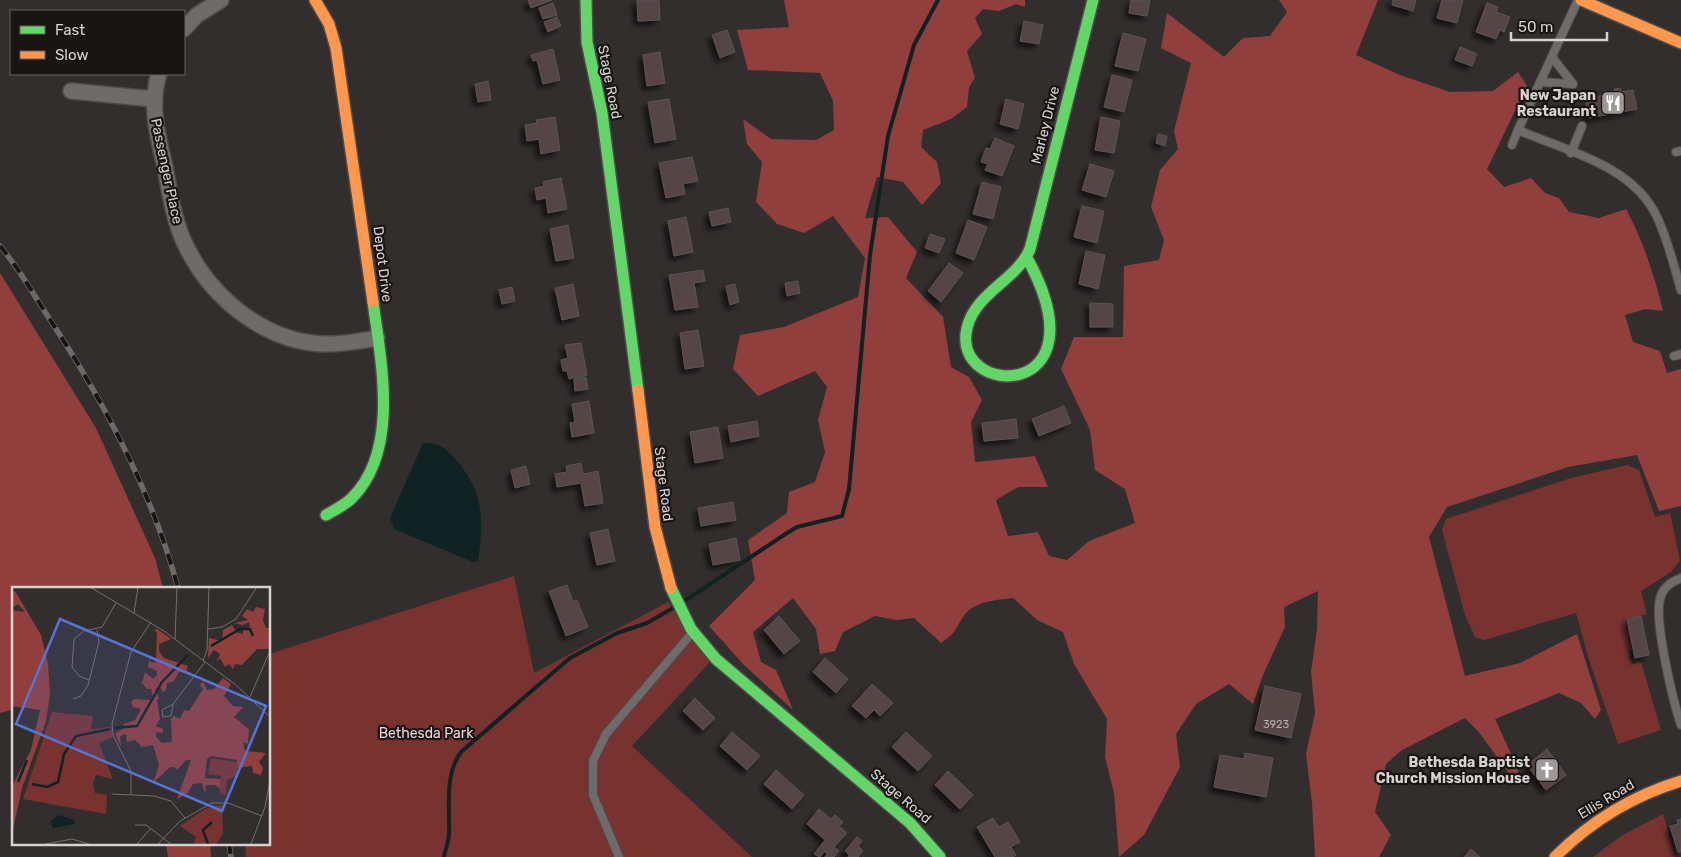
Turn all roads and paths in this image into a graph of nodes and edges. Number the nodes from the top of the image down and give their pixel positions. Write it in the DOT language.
graph roads {
  1 [pos="221,0"];
  2 [pos="315,0"];
  3 [pos="586,0"];
  4 [pos="1092,0"];
  5 [pos="1580,0"];
  6 [pos="185,28"];
  7 [pos="1681,42"];
  8 [pos="1552,57"];
  9 [pos="159,75"];
  10 [pos="1540,82"];
  11 [pos="71,91"];
  12 [pos="153,98"];
  13 [pos="1582,126"];
  14 [pos="1518,130"];
  15 [pos="1512,145"];
  16 [pos="1571,153"];
  17 [pos="1027,258"];
  18 [pos="1681,290"];
  19 [pos="377,338"];
  20 [pos="326,515"];
  21 [pos="1681,578"];
  22 [pos="693,632"];
  23 [pos="1681,725"];
  24 [pos="1681,781"];
  25 [pos="619,857"];
  26 [pos="940,857"];
  27 [pos="1555,857"];
  1 -- 6 [label="street"];
  2 -- 19 [label="street, Depot Drive"];
  3 -- 22 [label="street, Stage Road"];
  4 -- 17 [label="street, Marley Drive"];
  5 -- 7 [label="street"];
  5 -- 8 [label="lane"];
  8 -- 10 [label="lane"];
  8 -- 10 [label="lane"];
  9 -- 12 [label="street, Passenger Place"];
  10 -- 14 [label="lane"];
  11 -- 12 [label="street"];
  12 -- 19 [label="street, Passenger Place"];
  13 -- 16 [label="lane"];
  14 -- 15 [label="lane"];
  14 -- 16 [label="lane"];
  16 -- 18 [label="lane"];
  17 -- 17 [label="street"];
  19 -- 20 [label="street, Depot Drive"];
  21 -- 23 [label="lane"];
  22 -- 25 [label="lane"];
  22 -- 26 [label="street, Stage Road"];
  24 -- 27 [label="street, Ellis Road"];
}
